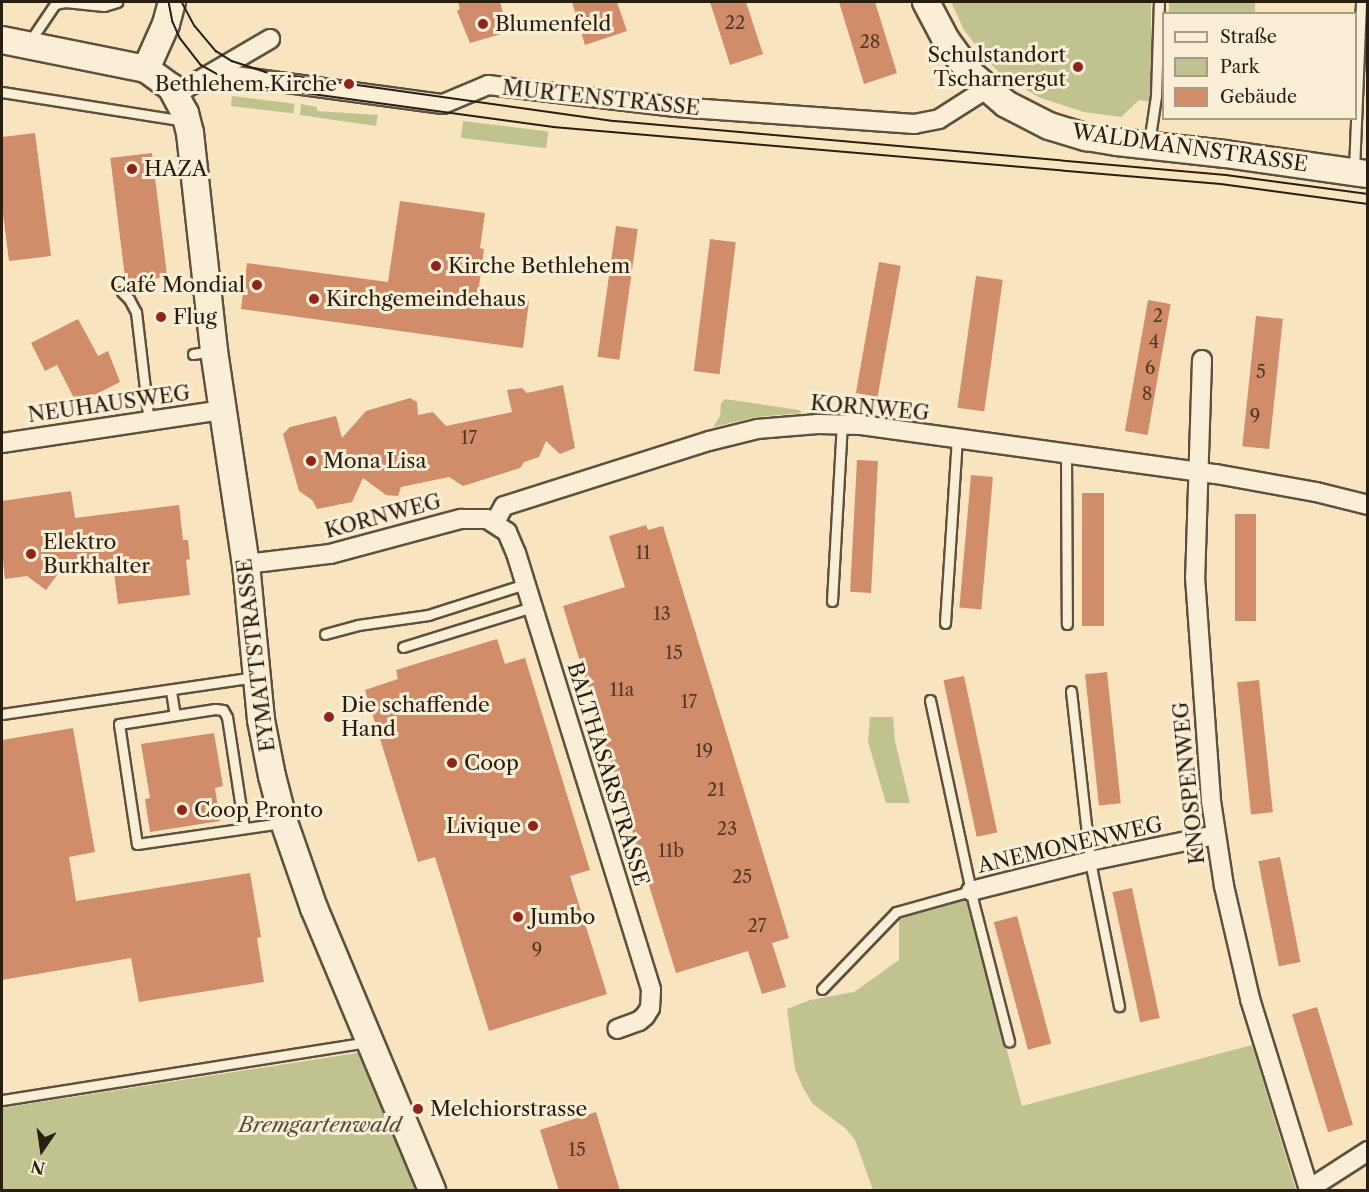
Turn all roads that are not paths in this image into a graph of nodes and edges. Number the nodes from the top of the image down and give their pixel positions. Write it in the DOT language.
graph roads {
  1 [pos="117,2"];
  2 [pos="172,2"];
  3 [pos="926,2"];
  4 [pos="1159,2"];
  5 [pos="1361,2"];
  6 [pos="270,39"];
  7 [pos="2,40"];
  8 [pos="27,46"];
  9 [pos="146,69"];
  10 [pos="213,73"];
  11 [pos="986,89"];
  12 [pos="2,92"];
  13 [pos="176,94"];
  14 [pos="188,122"];
  15 [pos="1149,145"];
  16 [pos="1360,173"];
  17 [pos="122,292"];
  18 [pos="1202,360"];
  19 [pos="224,411"];
  20 [pos="149,422"];
  21 [pos="842,424"];
  22 [pos="957,439"];
  23 [pos="2,443"];
  24 [pos="1066,454"];
  25 [pos="1197,471"];
  26 [pos="1368,505"];
  27 [pos="495,522"];
  28 [pos="246,564"];
  29 [pos="525,584"];
  30 [pos="832,601"];
  31 [pos="532,607"];
  32 [pos="945,623"];
  33 [pos="1067,624"];
  34 [pos="325,634"];
  35 [pos="403,647"];
  36 [pos="255,677"];
  37 [pos="171,691"];
  38 [pos="1071,691"];
  39 [pos="930,700"];
  40 [pos="2,714"];
  41 [pos="175,715"];
  42 [pos="284,822"];
  43 [pos="243,828"];
  44 [pos="1215,835"];
  45 [pos="1090,861"];
  46 [pos="971,891"];
  47 [pos="822,989"];
  48 [pos="1119,1006"];
  49 [pos="617,1029"];
  50 [pos="1009,1041"];
  51 [pos="371,1042"];
  52 [pos="2,1100"];
  53 [pos="1368,1151"];
  54 [pos="1309,1190"];
  55 [pos="432,1191"];
  1 -- 8 [label="lane"];
  2 -- 9 [label="street"];
  3 -- 11 [label="street, WALDMANNSTRASSE"];
  4 -- 15 [label="lane"];
  5 -- 16 [label="lane"];
  6 -- 10 [label="street"];
  7 -- 8 [label="street"];
  8 -- 9 [label="street"];
  9 -- 13 [label="street"];
  10 -- 11 [label="street, MURTENSTRASSE"];
  10 -- 13 [label="street"];
  11 -- 15 [label="street, WALDMANNSTRASSE"];
  12 -- 14 [label="lane"];
  13 -- 14 [label="street, EYMATTSTRASSE"];
  14 -- 19 [label="street, EYMATTSTRASSE"];
  15 -- 16 [label="street, WALDMANNSTRASSE"];
  17 -- 20 [label="lane"];
  18 -- 25 [label="street, KNOSPENWEG"];
  19 -- 20 [label="street, NEUHAUSWEG"];
  19 -- 28 [label="street, EYMATTSTRASSE"];
  20 -- 23 [label="street, NEUHAUSWEG"];
  21 -- 22 [label="street, KORNWEG"];
  21 -- 27 [label="street, KORNWEG"];
  21 -- 30 [label="lane"];
  22 -- 24 [label="street, KORNWEG"];
  22 -- 32 [label="lane"];
  24 -- 25 [label="street, KORNWEG"];
  24 -- 33 [label="lane"];
  25 -- 26 [label="street, KORNWEG"];
  25 -- 44 [label="street, KNOSPENWEG"];
  27 -- 28 [label="street, KORNWEG"];
  27 -- 29 [label="street, BALTHASARSTRASSE"];
  28 -- 36 [label="street, EYMATTSTRASSE"];
  29 -- 31 [label="street, BALTHASARSTRASSE"];
  29 -- 34 [label="lane"];
  31 -- 35 [label="lane"];
  31 -- 49 [label="street, BALTHASARSTRASSE"];
  36 -- 37 [label="lane"];
  36 -- 42 [label="street, EYMATTSTRASSE"];
  37 -- 40 [label="lane"];
  37 -- 41 [label="lane"];
  38 -- 45 [label="lane"];
  39 -- 46 [label="lane"];
  41 -- 43 [label="lane"];
  41 -- 43 [label="lane"];
  42 -- 43 [label="lane"];
  42 -- 51 [label="street, EYMATTSTRASSE"];
  44 -- 45 [label="street, ANEMONENWEG"];
  44 -- 54 [label="street, KNOSPENWEG"];
  45 -- 46 [label="street, ANEMONENWEG"];
  45 -- 48 [label="lane"];
  46 -- 47 [label="lane"];
  46 -- 50 [label="lane"];
  51 -- 52 [label="lane"];
  51 -- 55 [label="street, EYMATTSTRASSE"];
  53 -- 54 [label="street"];
}
